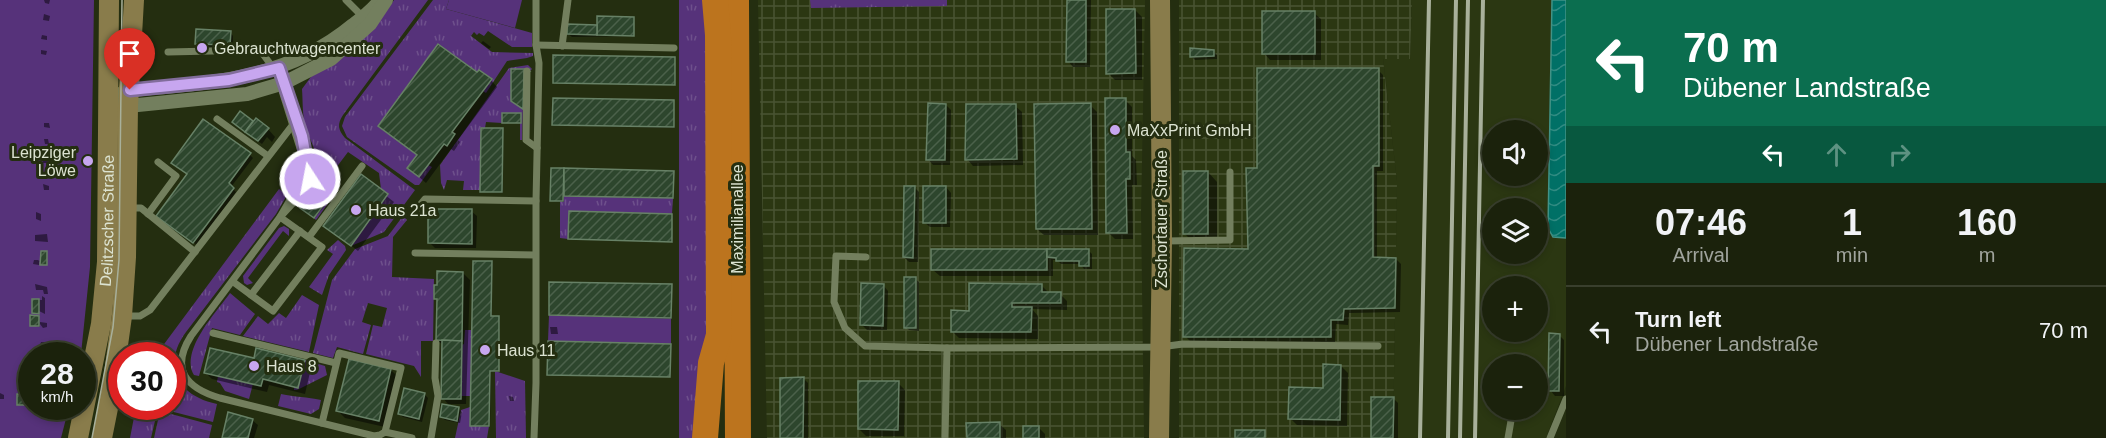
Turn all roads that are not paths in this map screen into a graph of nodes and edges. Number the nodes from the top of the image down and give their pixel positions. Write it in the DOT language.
graph roads {
  1 [pos="109,0"];
  2 [pos="134,0"];
  3 [pos="346,0"];
  4 [pos="380,0"];
  5 [pos="386,0"];
  6 [pos="536,0"];
  7 [pos="568,0"];
  8 [pos="715,0"];
  9 [pos="736,0"];
  10 [pos="1160,0"];
  11 [pos="363,16"];
  12 [pos="536,45"];
  13 [pos="562,46"];
  14 [pos="674,48"];
  15 [pos="168,52"];
  16 [pos="277,69"];
  17 [pos="527,71"];
  18 [pos="284,83"];
  19 [pos="129,98"];
  20 [pos="108,99"];
  21 [pos="217,119"];
  22 [pos="295,121"];
  23 [pos="537,148"];
  24 [pos="268,156"];
  25 [pos="158,162"];
  26 [pos="362,165"];
  27 [pos="1230,172"];
  28 [pos="300,191"];
  29 [pos="536,201"];
  30 [pos="127,208"];
  31 [pos="416,210"];
  32 [pos="148,214"];
  33 [pos="280,217"];
  34 [pos="300,231"];
  35 [pos="309,237"];
  36 [pos="1162,242"];
  37 [pos="195,252"];
  38 [pos="415,253"];
  39 [pos="535,255"];
  40 [pos="866,257"];
  41 [pos="232,281"];
  42 [pos="251,295"];
  43 [pos="738,295"];
  44 [pos="122,316"];
  45 [pos="213,333"];
  46 [pos="719,335"];
  47 [pos="436,343"];
  48 [pos="1378,346"];
  49 [pos="1160,347"];
  50 [pos="947,348"];
  51 [pos="336,363"];
  52 [pos="1566,399"];
  53 [pos="1511,420"];
  54 [pos="322,423"];
  55 [pos="385,432"];
  56 [pos="374,437"];
  57 [pos="78,438"];
  58 [pos="102,438"];
  59 [pos="412,438"];
  60 [pos="431,438"];
  61 [pos="534,438"];
  62 [pos="705,438"];
  63 [pos="719,438"];
  64 [pos="738,438"];
  65 [pos="756,438"];
  66 [pos="945,438"];
  67 [pos="1159,438"];
  68 [pos="1508,438"];
  69 [pos="1550,438"];
  1 -- 20 [label="main road, Delitzscher Straße"];
  2 -- 19 [label="main road, Delitzscher Straße"];
  3 -- 11 [label="lane"];
  4 -- 11 [label="street"];
  5 -- 18 [label="street"];
  6 -- 12 [label="lane"];
  7 -- 13 [label="lane"];
  8 -- 46 [label="highway"];
  9 -- 43 [label="highway, Maximilianallee"];
  10 -- 36 [label="main road, Zschortauer Straße"];
  11 -- 16 [label="street"];
  12 -- 13 [label="lane"];
  12 -- 23 [label="lane"];
  13 -- 14 [label="lane"];
  15 -- 16 [label="lane"];
  16 -- 18 [label="street"];
  16 -- 19 [label="street"];
  17 -- 23 [label="lane"];
  18 -- 19 [label="street"];
  18 -- 22 [label="street"];
  19 -- 20 [label="street"];
  19 -- 30 [label="main road, Delitzscher Straße"];
  20 -- 57 [label="main road, Delitzscher Straße"];
  21 -- 24 [label="lane"];
  22 -- 24 [label="lane"];
  22 -- 28 [label="street"];
  23 -- 29 [label="lane"];
  24 -- 37 [label="lane"];
  25 -- 32 [label="lane"];
  26 -- 35 [label="lane"];
  27 -- 36 [label="lane"];
  28 -- 33 [label="lane"];
  28 -- 33 [label="lane"];
  29 -- 31 [label="lane"];
  29 -- 39 [label="lane"];
  30 -- 32 [label="lane"];
  30 -- 44 [label="main road, Delitzscher Straße"];
  32 -- 37 [label="lane"];
  33 -- 34 [label="lane"];
  33 -- 41 [label="lane"];
  34 -- 35 [label="lane"];
  34 -- 42 [label="lane"];
  35 -- 42 [label="lane"];
  36 -- 49 [label="main road, Zschortauer Straße"];
  37 -- 44 [label="lane"];
  38 -- 39 [label="lane"];
  39 -- 61 [label="lane"];
  40 -- 50 [label="lane"];
  41 -- 42 [label="lane"];
  41 -- 54 [label="lane"];
  43 -- 64 [label="highway, Maximilianallee"];
  43 -- 65 [label="highway"];
  44 -- 58 [label="main road, Delitzscher Straße"];
  45 -- 51 [label="lane"];
  46 -- 62 [label="highway"];
  46 -- 63 [label="highway"];
  47 -- 60 [label="lane"];
  48 -- 49 [label="lane"];
  49 -- 50 [label="lane"];
  49 -- 67 [label="main road, Zschortauer Straße"];
  50 -- 66 [label="lane"];
  51 -- 54 [label="lane"];
  51 -- 55 [label="lane"];
  52 -- 69 [label="lane"];
  53 -- 68 [label="lane"];
  54 -- 56 [label="lane"];
  55 -- 56 [label="lane"];
  55 -- 59 [label="lane"];
}
